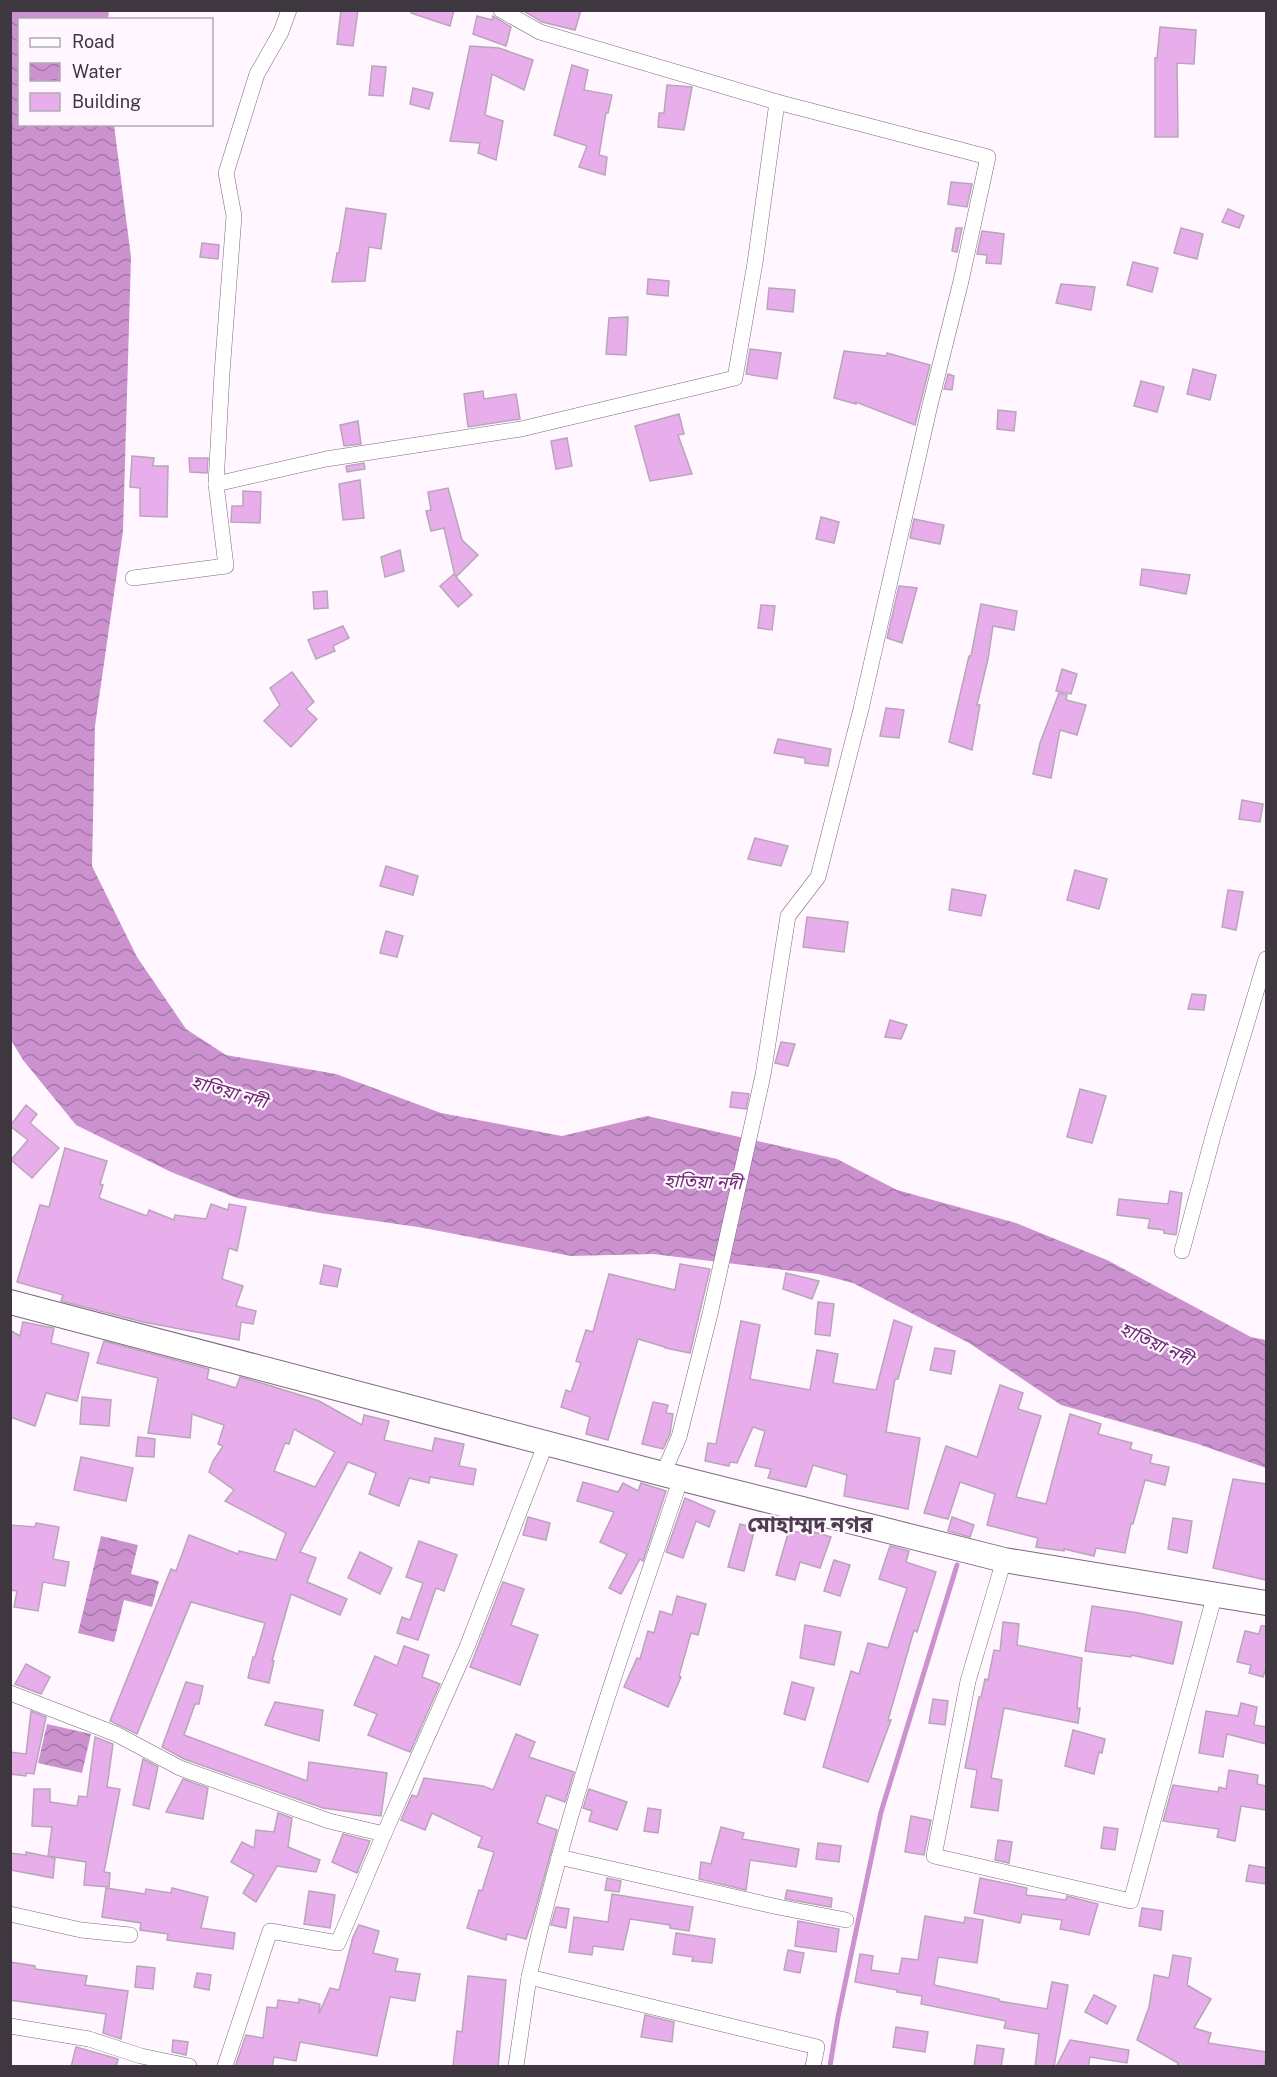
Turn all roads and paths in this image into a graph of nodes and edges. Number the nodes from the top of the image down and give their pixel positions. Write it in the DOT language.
graph roads {
  1 [pos="289,10"];
  2 [pos="501,10"];
  3 [pos="777,102"];
  4 [pos="216,484"];
  5 [pos="133,578"];
  6 [pos="1266,958"];
  7 [pos="1182,1251"];
  8 [pos="10,1302"];
  9 [pos="546,1443"];
  10 [pos="672,1476"];
  11 [pos="1004,1560"];
  12 [pos="1215,1594"];
  13 [pos="1266,1603"];
  14 [pos="10,1693"];
  15 [pos="384,1834"];
  16 [pos="559,1857"];
  17 [pos="10,1914"];
  18 [pos="846,1920"];
  19 [pos="130,1935"];
  20 [pos="529,1977"];
  21 [pos="10,2026"];
  22 [pos="189,2067"];
  23 [pos="225,2067"];
  24 [pos="516,2067"];
  25 [pos="813,2067"];
  1 -- 4 [label="street"];
  2 -- 3 [label="street"];
  3 -- 4 [label="street"];
  3 -- 10 [label="street"];
  4 -- 5 [label="street"];
  6 -- 7 [label="street"];
  8 -- 9 [label="main road"];
  9 -- 10 [label="main road"];
  9 -- 15 [label="street"];
  10 -- 11 [label="main road"];
  10 -- 16 [label="street"];
  11 -- 12 [label="main road"];
  11 -- 12 [label="street"];
  12 -- 13 [label="main road"];
  14 -- 15 [label="street"];
  15 -- 23 [label="street"];
  16 -- 18 [label="street"];
  16 -- 20 [label="street"];
  17 -- 19 [label="street"];
  20 -- 24 [label="street"];
  20 -- 25 [label="street"];
  21 -- 22 [label="street"];
}
